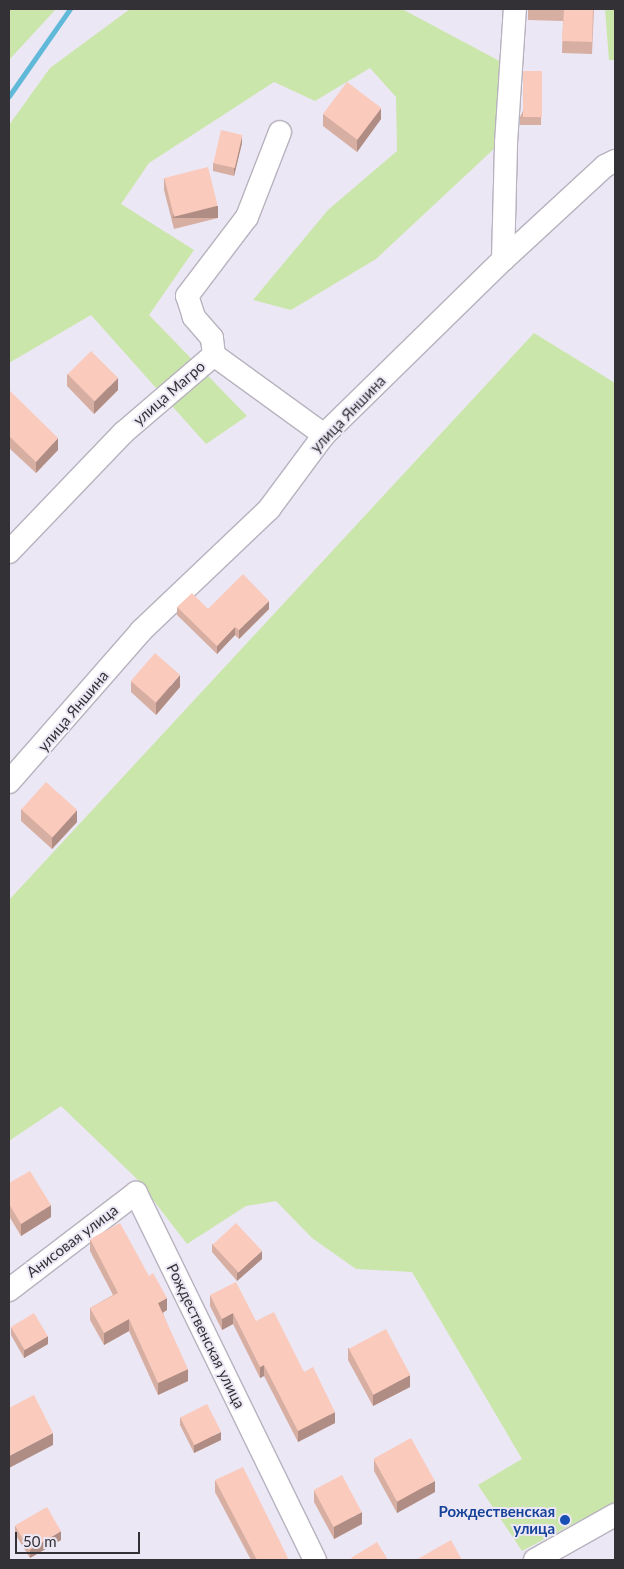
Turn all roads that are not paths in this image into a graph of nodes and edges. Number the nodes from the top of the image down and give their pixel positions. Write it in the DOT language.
graph roads {
  1 [pos="515,9"];
  2 [pos="280,132"];
  3 [pos="615,161"];
  4 [pos="503,260"];
  5 [pos="214,355"];
  6 [pos="324,435"];
  7 [pos="9,552"];
  8 [pos="9,782"];
  9 [pos="136,1193"];
  10 [pos="9,1290"];
  11 [pos="613,1522"];
  12 [pos="315,1560"];
  13 [pos="535,1560"];
  1 -- 4 [label="street"];
  2 -- 5 [label="street, улица Магро"];
  3 -- 4 [label="street, улица Яншина"];
  4 -- 6 [label="street, улица Яншина"];
  5 -- 6 [label="street"];
  5 -- 7 [label="street, улица Магро"];
  6 -- 8 [label="street, улица Яншина"];
  9 -- 10 [label="street, Анисовая улица"];
  9 -- 12 [label="street, Рождественская улица"];
  11 -- 13 [label="street"];
}
